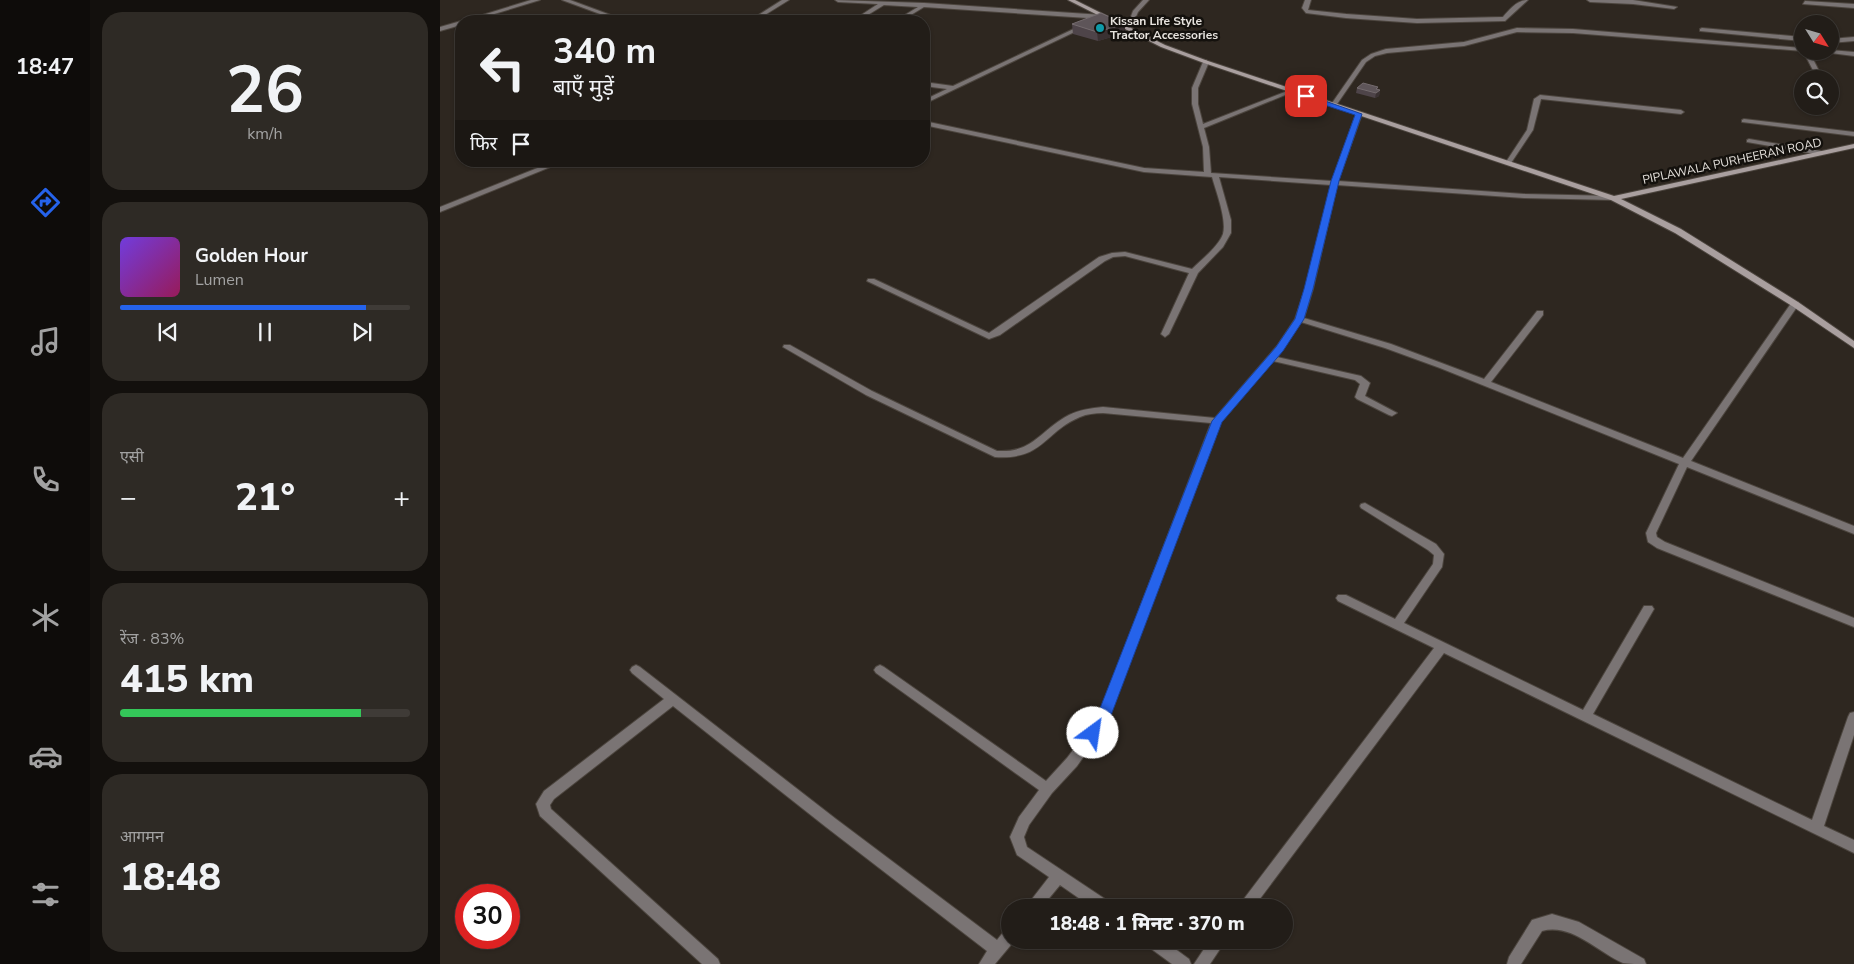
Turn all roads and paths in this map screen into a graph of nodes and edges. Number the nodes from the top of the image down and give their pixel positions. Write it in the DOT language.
graph roads {
  1 [pos="537,0"];
  2 [pos="565,0"];
  3 [pos="786,0"];
  4 [pos="838,0"];
  5 [pos="1071,0"];
  6 [pos="1146,0"];
  7 [pos="1308,0"];
  8 [pos="1525,0"];
  9 [pos="1590,0"];
  10 [pos="883,2"];
  11 [pos="1805,3"];
  12 [pos="924,5"];
  13 [pos="1854,6"];
  14 [pos="1674,7"];
  15 [pos="486,15"];
  16 [pos="607,15"];
  17 [pos="762,15"];
  18 [pos="864,15"];
  19 [pos="908,15"];
  20 [pos="1103,17"];
  21 [pos="1505,19"];
  22 [pos="455,24"];
  23 [pos="440,29"];
  24 [pos="1128,29"];
  25 [pos="1516,30"];
  26 [pos="1702,30"];
  27 [pos="1794,38"];
  28 [pos="1854,40"];
  29 [pos="1839,41"];
  30 [pos="1794,49"];
  31 [pos="1839,53"];
  32 [pos="1854,54"];
  33 [pos="1206,62"];
  34 [pos="930,85"];
  35 [pos="954,88"];
  36 [pos="1292,92"];
  37 [pos="930,99"];
  38 [pos="1334,106"];
  39 [pos="1681,112"];
  40 [pos="1359,114"];
  41 [pos="1744,121"];
  42 [pos="930,124"];
  43 [pos="1202,127"];
  44 [pos="1854,134"];
  45 [pos="1749,141"];
  46 [pos="1854,146"];
  47 [pos="1821,153"];
  48 [pos="1509,162"];
  49 [pos="547,167"];
  50 [pos="1212,175"];
  51 [pos="1335,181"];
  52 [pos="1614,198"];
  53 [pos="440,210"];
  54 [pos="1194,272"];
  55 [pos="871,281"];
  56 [pos="1795,304"];
  57 [pos="1540,313"];
  58 [pos="1299,319"];
  59 [pos="1165,334"];
  60 [pos="1854,345"];
  61 [pos="787,347"];
  62 [pos="1271,358"];
  63 [pos="1485,383"];
  64 [pos="1392,414"];
  65 [pos="1217,421"];
  66 [pos="1685,462"];
  67 [pos="1365,506"];
  68 [pos="1854,530"];
  69 [pos="1342,598"];
  70 [pos="1648,609"];
  71 [pos="1854,623"];
  72 [pos="1397,624"];
  73 [pos="1442,646"];
  74 [pos="636,670"];
  75 [pos="880,670"];
  76 [pos="673,699"];
  77 [pos="1586,716"];
  78 [pos="1854,717"];
  79 [pos="1047,789"];
  80 [pos="1816,828"];
  81 [pos="1854,847"];
  82 [pos="1059,875"];
  83 [pos="1039,899"];
  84 [pos="1093,899"];
  85 [pos="1251,899"];
  86 [pos="1001,946"];
  87 [pos="1163,949"];
  88 [pos="1212,949"];
  89 [pos="998,950"];
  90 [pos="1514,962"];
  91 [pos="713,964"];
  92 [pos="986,964"];
  93 [pos="1184,964"];
  94 [pos="1201,964"];
  95 [pos="1638,964"];
  1 -- 15 [label="street"];
  2 -- 16 [label="street"];
  3 -- 17 [label="street"];
  4 -- 10 [label="street"];
  5 -- 20 [label="main road"];
  6 -- 24 [label="street"];
  7 -- 21 [label="street"];
  8 -- 21 [label="street"];
  9 -- 14 [label="street"];
  10 -- 12 [label="street"];
  10 -- 18 [label="street"];
  11 -- 13 [label="street"];
  12 -- 19 [label="street"];
  12 -- 20 [label="street"];
  20 -- 24 [label="main road"];
  20 -- 35 [label="street"];
  21 -- 25 [label="street"];
  22 -- 23 [label="street"];
  24 -- 33 [label="main road"];
  25 -- 30 [label="street"];
  25 -- 38 [label="street"];
  26 -- 27 [label="street"];
  28 -- 29 [label="street"];
  31 -- 32 [label="street"];
  33 -- 36 [label="main road"];
  33 -- 43 [label="street"];
  34 -- 35 [label="street"];
  35 -- 37 [label="street"];
  36 -- 38 [label="main road"];
  36 -- 43 [label="street"];
  38 -- 40 [label="main road"];
  39 -- 48 [label="street"];
  40 -- 48 [label="main road"];
  40 -- 51 [label="street"];
  41 -- 44 [label="street"];
  42 -- 50 [label="street"];
  43 -- 50 [label="street"];
  45 -- 47 [label="street"];
  46 -- 47 [label="main road, PIPLAWALA PURHEERAN ROAD"];
  47 -- 52 [label="main road, PIPLAWALA PURHEERAN ROAD"];
  48 -- 52 [label="main road"];
  49 -- 53 [label="street"];
  50 -- 51 [label="street"];
  50 -- 54 [label="street"];
  51 -- 52 [label="street"];
  51 -- 58 [label="street"];
  52 -- 56 [label="main road"];
  54 -- 55 [label="street"];
  54 -- 59 [label="street"];
  56 -- 60 [label="main road"];
  56 -- 66 [label="street"];
  57 -- 63 [label="street"];
  58 -- 62 [label="street"];
  58 -- 63 [label="street"];
  61 -- 65 [label="street"];
  62 -- 64 [label="street"];
  62 -- 65 [label="street"];
  63 -- 66 [label="street"];
  65 -- 79 [label="street"];
  66 -- 68 [label="street"];
  66 -- 71 [label="street"];
  67 -- 72 [label="street"];
  69 -- 72 [label="street"];
  70 -- 77 [label="street"];
  72 -- 73 [label="street"];
  73 -- 77 [label="street"];
  73 -- 85 [label="street"];
  74 -- 76 [label="street"];
  75 -- 79 [label="street"];
  76 -- 89 [label="street"];
  76 -- 91 [label="street"];
  77 -- 80 [label="street"];
  78 -- 80 [label="street"];
  79 -- 82 [label="street"];
  80 -- 81 [label="street"];
  82 -- 83 [label="street"];
  82 -- 84 [label="street"];
  86 -- 89 [label="street"];
  87 -- 93 [label="street"];
  88 -- 94 [label="street"];
  89 -- 92 [label="street"];
  90 -- 95 [label="street"];
}
